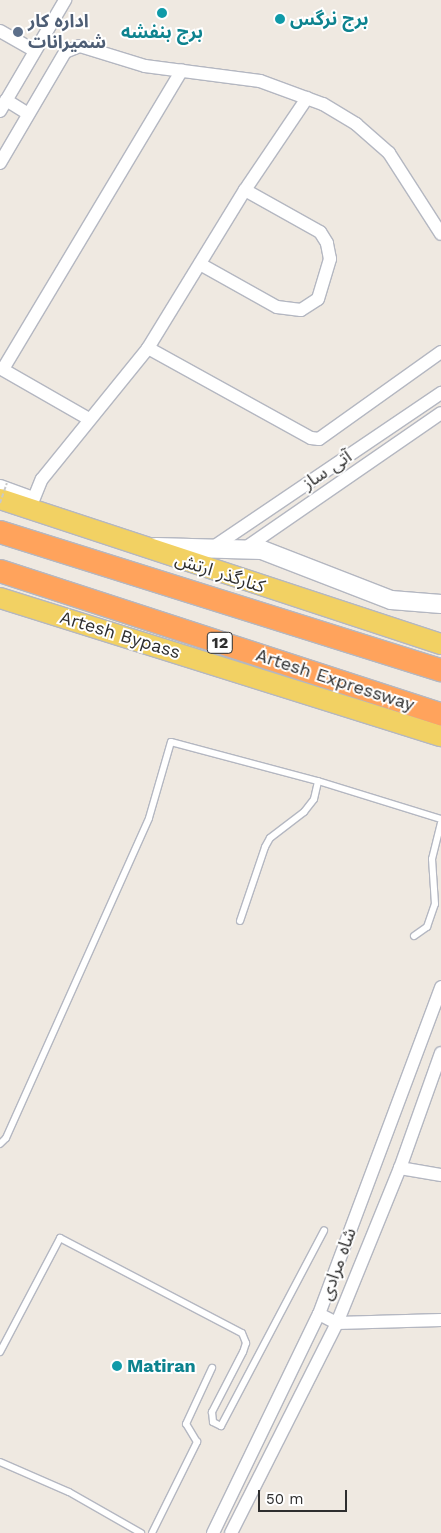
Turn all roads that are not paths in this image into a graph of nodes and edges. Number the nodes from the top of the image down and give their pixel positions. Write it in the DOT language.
graph roads {
  1 [pos="65,0"];
  2 [pos="0,31"];
  3 [pos="35,51"];
  4 [pos="182,70"];
  5 [pos="307,98"];
  6 [pos="3,105"];
  7 [pos="28,114"];
  8 [pos="0,163"];
  9 [pos="245,190"];
  10 [pos="441,234"];
  11 [pos="200,264"];
  12 [pos="148,348"];
  13 [pos="441,352"];
  14 [pos="2,368"];
  15 [pos="441,392"];
  16 [pos="441,413"];
  17 [pos="89,419"];
  18 [pos="2,489"];
  19 [pos="32,503"];
  20 [pos="258,517"];
  21 [pos="0,532"];
  22 [pos="268,532"];
  23 [pos="135,546"];
  24 [pos="212,548"];
  25 [pos="244,549"];
  26 [pos="0,571"];
  27 [pos="0,598"];
  28 [pos="441,604"];
  29 [pos="441,644"];
  30 [pos="441,670"];
  31 [pos="441,714"];
  32 [pos="441,736"];
  33 [pos="318,781"];
  34 [pos="441,819"];
  35 [pos="441,823"];
  36 [pos="240,921"];
  37 [pos="414,936"];
  38 [pos="441,986"];
  39 [pos="441,1053"];
  40 [pos="0,1144"];
  41 [pos="400,1168"];
  42 [pos="441,1175"];
  43 [pos="324,1231"];
  44 [pos="319,1314"];
  45 [pos="441,1320"];
  46 [pos="337,1322"];
  47 [pos="0,1352"];
  48 [pos="212,1368"];
  49 [pos="280,1394"];
  50 [pos="297,1402"];
  51 [pos="251,1455"];
  52 [pos="267,1460"];
  53 [pos="0,1462"];
  54 [pos="141,1533"];
  55 [pos="152,1533"];
  56 [pos="213,1533"];
  57 [pos="231,1533"];
  1 -- 3 [label="street"];
  2 -- 3 [label="street"];
  3 -- 6 [label="street"];
  4 -- 5 [label="street"];
  4 -- 7 [label="street"];
  4 -- 14 [label="street"];
  5 -- 9 [label="street"];
  5 -- 10 [label="street"];
  6 -- 7 [label="street"];
  7 -- 8 [label="street"];
  9 -- 11 [label="street"];
  9 -- 11 [label="street"];
  11 -- 12 [label="street"];
  12 -- 13 [label="street"];
  12 -- 17 [label="street"];
  14 -- 17 [label="street"];
  15 -- 20 [label="street, آتی ساز"];
  16 -- 22 [label="street, آتی ساز"];
  17 -- 19 [label="street"];
  18 -- 19 [label="main road, کنارگذر ارتش"];
  19 -- 23 [label="main road, کنارگذر ارتش"];
  20 -- 22 [label="street"];
  20 -- 24 [label="street, آتی ساز"];
  21 -- 30 [label="highway, 12"];
  22 -- 25 [label="street, آتی ساز"];
  23 -- 24 [label="main road"];
  23 -- 29 [label="main road, کنارگذر ارتش"];
  24 -- 25 [label="main road"];
  25 -- 28 [label="main road"];
  26 -- 31 [label="highway, Artesh Expressway / 12"];
  27 -- 32 [label="main road, Artesh Bypass"];
  33 -- 34 [label="lane"];
  33 -- 36 [label="lane"];
  33 -- 40 [label="lane"];
  35 -- 37 [label="lane"];
  38 -- 44 [label="street, شاه مرادی"];
  39 -- 41 [label="street, شاه مرادی"];
  41 -- 42 [label="street"];
  41 -- 46 [label="street, شاه مرادی"];
  43 -- 47 [label="lane"];
  44 -- 46 [label="street"];
  44 -- 49 [label="street, شاه مرادی"];
  45 -- 46 [label="street"];
  46 -- 50 [label="street, شاه مرادی"];
  48 -- 55 [label="lane"];
  49 -- 50 [label="street"];
  49 -- 51 [label="street, شاه مرادی"];
  50 -- 52 [label="street, شاه مرادی"];
  51 -- 52 [label="street"];
  51 -- 56 [label="street, شاه مرادی"];
  52 -- 57 [label="street, شاه مرادی"];
  53 -- 54 [label="lane"];
}
